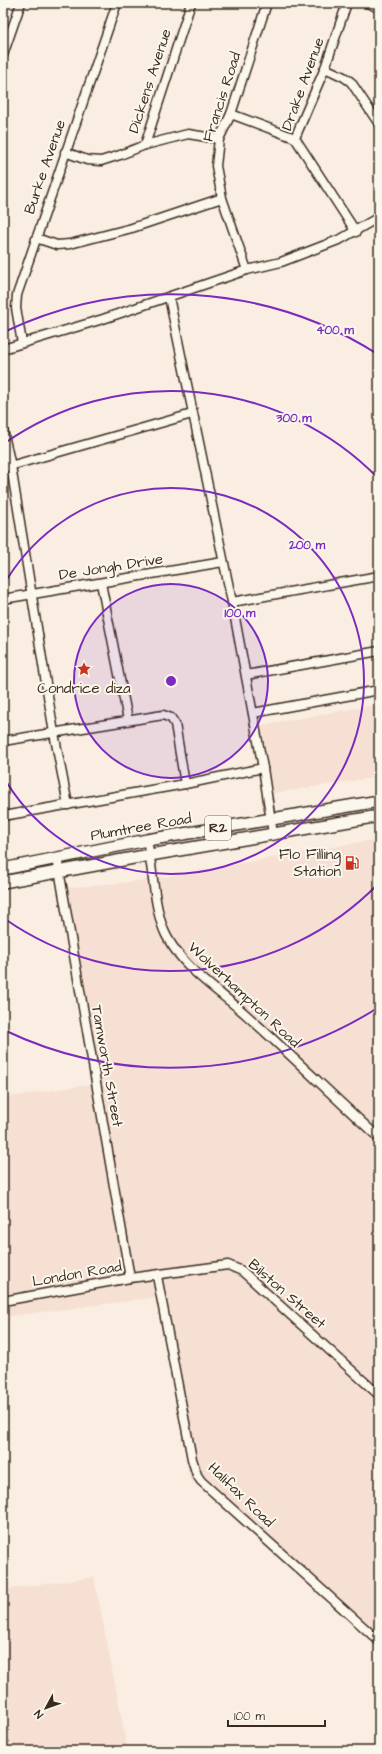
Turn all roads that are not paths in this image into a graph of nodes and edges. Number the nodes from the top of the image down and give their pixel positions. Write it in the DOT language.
graph roads {
  1 [pos="21,3"];
  2 [pos="116,3"];
  3 [pos="190,3"];
  4 [pos="268,3"];
  5 [pos="347,3"];
  6 [pos="367,3"];
  7 [pos="379,8"];
  8 [pos="3,55"];
  9 [pos="325,68"];
  10 [pos="231,114"];
  11 [pos="379,124"];
  12 [pos="295,138"];
  13 [pos="219,139"];
  14 [pos="145,145"];
  15 [pos="65,152"];
  16 [pos="222,198"];
  17 [pos="379,217"];
  18 [pos="356,232"];
  19 [pos="36,238"];
  20 [pos="247,270"];
  21 [pos="169,297"];
  22 [pos="22,343"];
  23 [pos="3,349"];
  24 [pos="192,414"];
  25 [pos="3,430"];
  26 [pos="7,467"];
  27 [pos="223,562"];
  28 [pos="379,576"];
  29 [pos="102,583"];
  30 [pos="32,594"];
  31 [pos="3,599"];
  32 [pos="232,602"];
  33 [pos="379,651"];
  34 [pos="246,675"];
  35 [pos="379,690"];
  36 [pos="253,713"];
  37 [pos="128,720"];
  38 [pos="54,733"];
  39 [pos="3,741"];
  40 [pos="263,768"];
  41 [pos="185,784"];
  42 [pos="379,801"];
  43 [pos="68,805"];
  44 [pos="3,816"];
  45 [pos="379,816"];
  46 [pos="271,819"];
  47 [pos="273,834"];
  48 [pos="147,840"];
  49 [pos="150,855"];
  50 [pos="57,858"];
  51 [pos="3,869"];
  52 [pos="59,872"];
  53 [pos="3,882"];
  54 [pos="379,1138"];
  55 [pos="157,1276"];
  56 [pos="130,1278"];
  57 [pos="3,1301"];
  58 [pos="379,1395"];
  59 [pos="379,1641"];
  1 -- 8 [label="street"];
  2 -- 15 [label="street, Burke Avenue"];
  3 -- 14 [label="street, Dickens Avenue"];
  4 -- 10 [label="street, Francis Road"];
  5 -- 9 [label="street, Drake Avenue"];
  6 -- 7 [label="street"];
  9 -- 11 [label="street"];
  9 -- 12 [label="street, Drake Avenue"];
  10 -- 12 [label="street"];
  10 -- 13 [label="street, Francis Road"];
  12 -- 18 [label="street, Drake Avenue"];
  13 -- 14 [label="street"];
  13 -- 16 [label="street, Francis Road"];
  14 -- 15 [label="street"];
  15 -- 19 [label="street, Burke Avenue"];
  16 -- 19 [label="street"];
  16 -- 20 [label="street, Francis Road"];
  17 -- 18 [label="street"];
  18 -- 20 [label="street"];
  19 -- 22 [label="street, Burke Avenue"];
  20 -- 21 [label="street"];
  21 -- 22 [label="street"];
  21 -- 24 [label="street"];
  22 -- 23 [label="street"];
  24 -- 26 [label="street"];
  24 -- 27 [label="street"];
  25 -- 26 [label="street"];
  26 -- 30 [label="street"];
  27 -- 29 [label="street, De Jongh Drive"];
  27 -- 32 [label="street"];
  28 -- 32 [label="street"];
  29 -- 30 [label="street, De Jongh Drive"];
  29 -- 37 [label="street"];
  30 -- 31 [label="street, De Jongh Drive"];
  30 -- 38 [label="street"];
  32 -- 34 [label="street"];
  33 -- 34 [label="street"];
  34 -- 36 [label="street"];
  35 -- 36 [label="street"];
  36 -- 40 [label="street"];
  37 -- 38 [label="street"];
  37 -- 41 [label="street"];
  38 -- 39 [label="street"];
  38 -- 43 [label="street"];
  40 -- 41 [label="street"];
  40 -- 46 [label="street"];
  41 -- 43 [label="street"];
  42 -- 46 [label="highway, Plumtree Road / R2"];
  43 -- 44 [label="street"];
  45 -- 47 [label="highway, Plumtree Road / R2"];
  46 -- 47 [label="street"];
  46 -- 48 [label="highway, Plumtree Road / R2"];
  47 -- 49 [label="highway, Plumtree Road / R2"];
  48 -- 49 [label="street, Wolverhampton Road"];
  48 -- 50 [label="highway, Plumtree Road / R2"];
  49 -- 52 [label="highway, Plumtree Road / R2"];
  49 -- 54 [label="street, Wolverhampton Road"];
  50 -- 51 [label="highway, Plumtree Road / R2"];
  50 -- 52 [label="street, Tamworth Street"];
  52 -- 53 [label="highway, Plumtree Road / R2"];
  52 -- 56 [label="street, Tamworth Street"];
  55 -- 56 [label="street, London Road"];
  55 -- 58 [label="street, Bilston Street"];
  55 -- 59 [label="street, Halifax Road"];
  56 -- 57 [label="street, London Road"];
}
